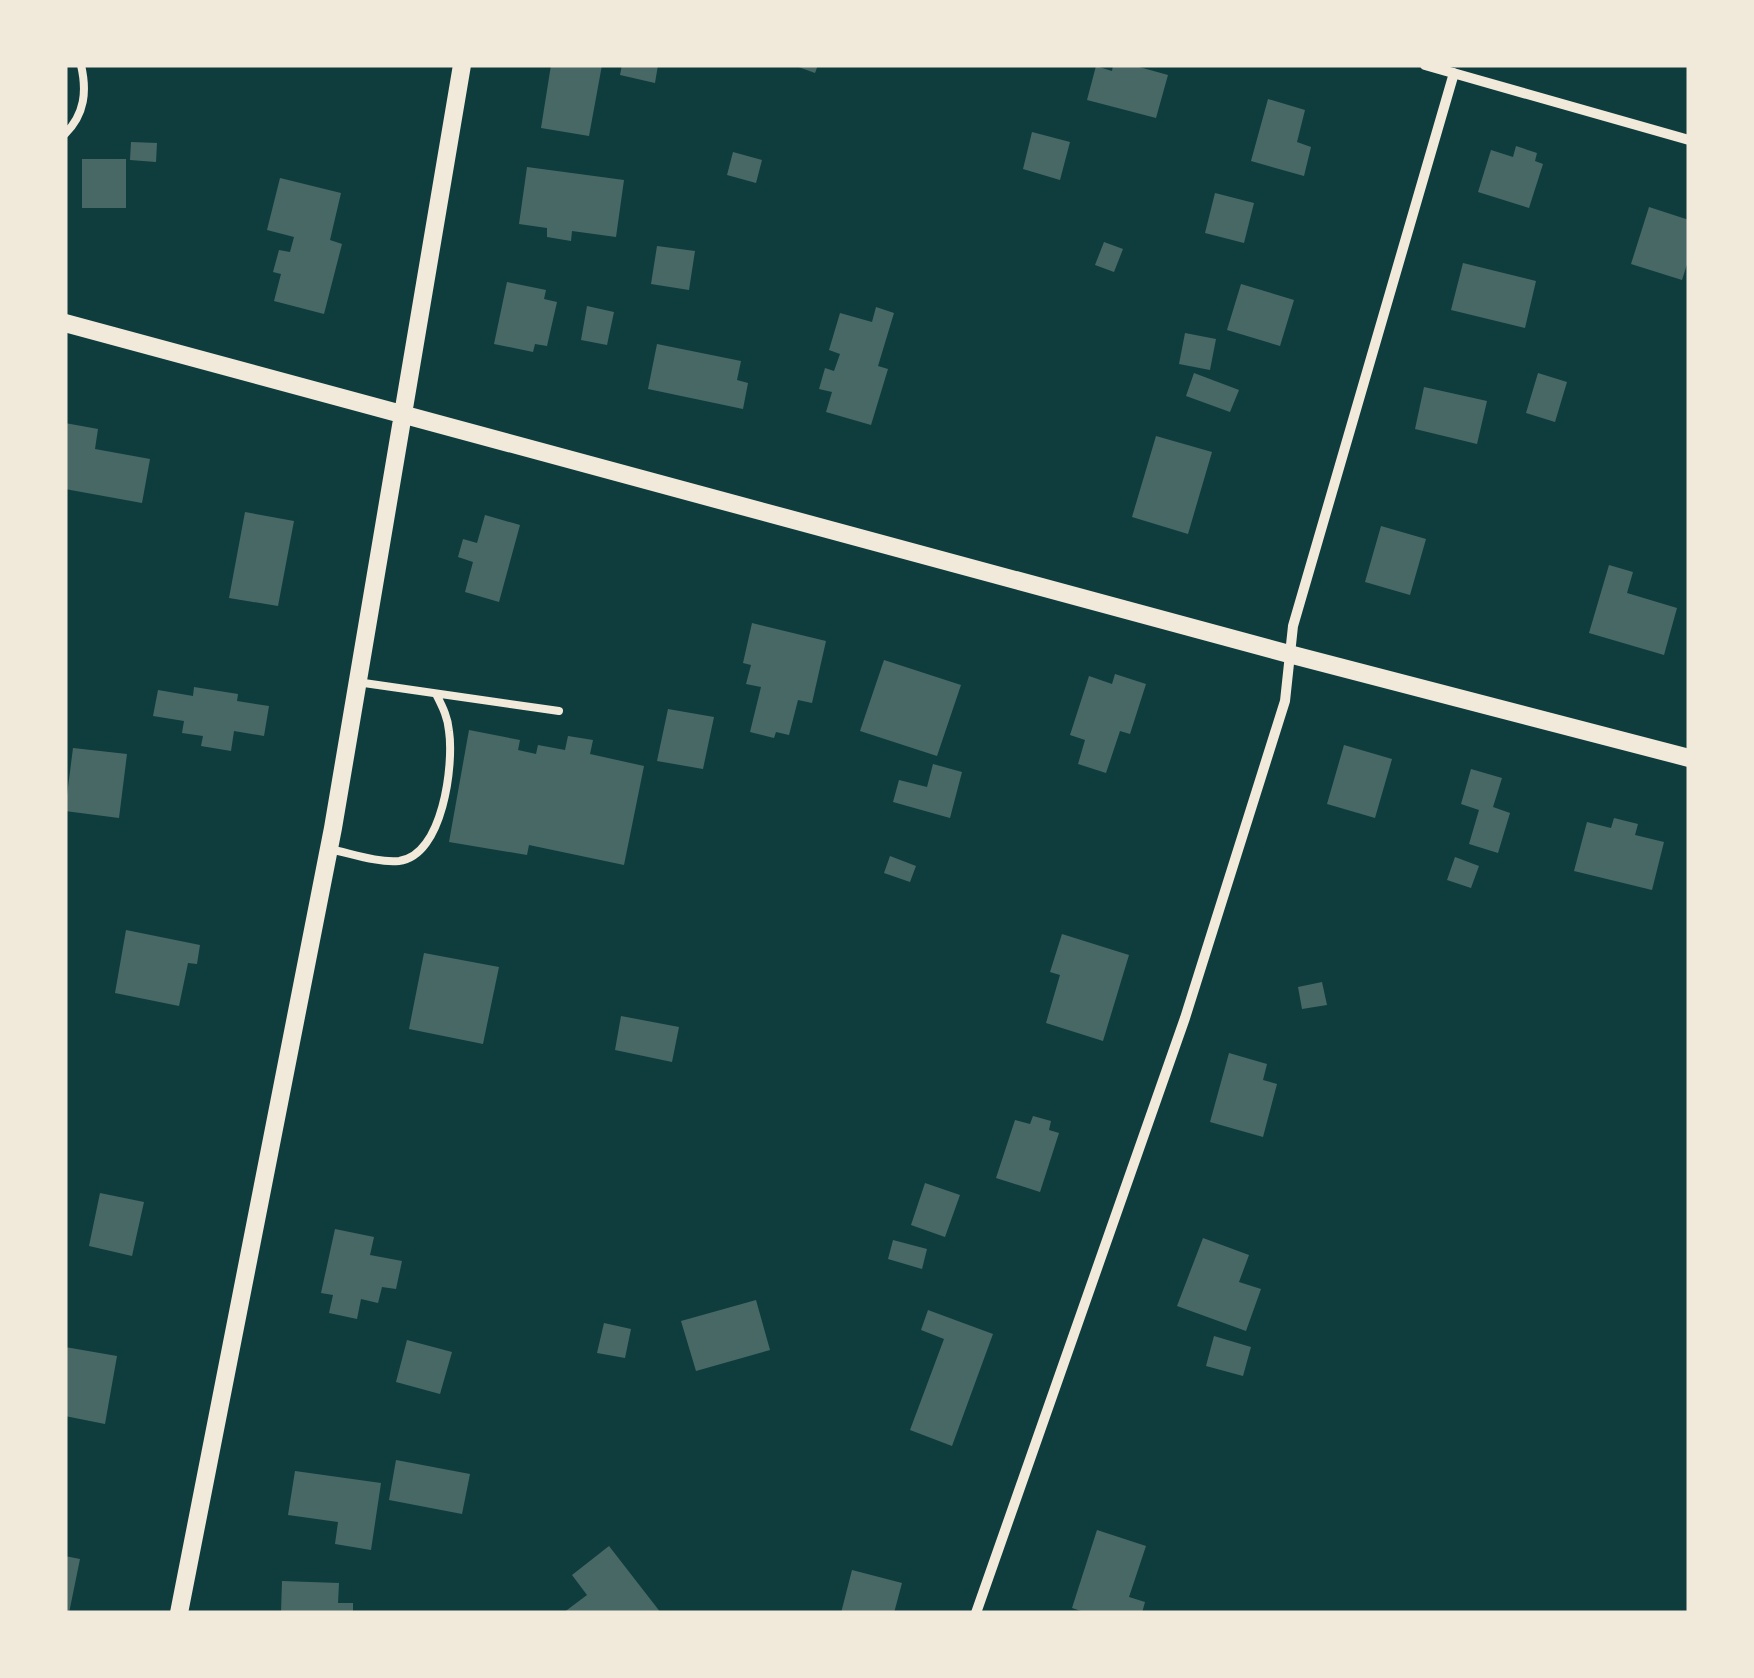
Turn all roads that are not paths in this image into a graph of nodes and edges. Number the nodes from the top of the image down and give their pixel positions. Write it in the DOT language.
graph roads {
  1 [pos="82,65"];
  2 [pos="462,65"];
  3 [pos="1425,65"];
  4 [pos="1454,74"];
  5 [pos="65,134"];
  6 [pos="1689,140"];
  7 [pos="65,323"];
  8 [pos="404,415"];
  9 [pos="1289,654"];
  10 [pos="358,682"];
  11 [pos="436,694"];
  12 [pos="559,712"];
  13 [pos="1689,758"];
  14 [pos="328,849"];
  15 [pos="179,1613"];
  16 [pos="976,1613"];
  1 -- 5 [label="lane"];
  2 -- 8 [label="street"];
  3 -- 4 [label="street"];
  4 -- 6 [label="street"];
  4 -- 9 [label="street"];
  7 -- 8 [label="street"];
  8 -- 9 [label="street"];
  8 -- 10 [label="street"];
  9 -- 13 [label="street"];
  9 -- 16 [label="street"];
  10 -- 11 [label="lane"];
  10 -- 14 [label="street"];
  11 -- 12 [label="lane"];
  11 -- 14 [label="lane"];
  14 -- 15 [label="street"];
}
